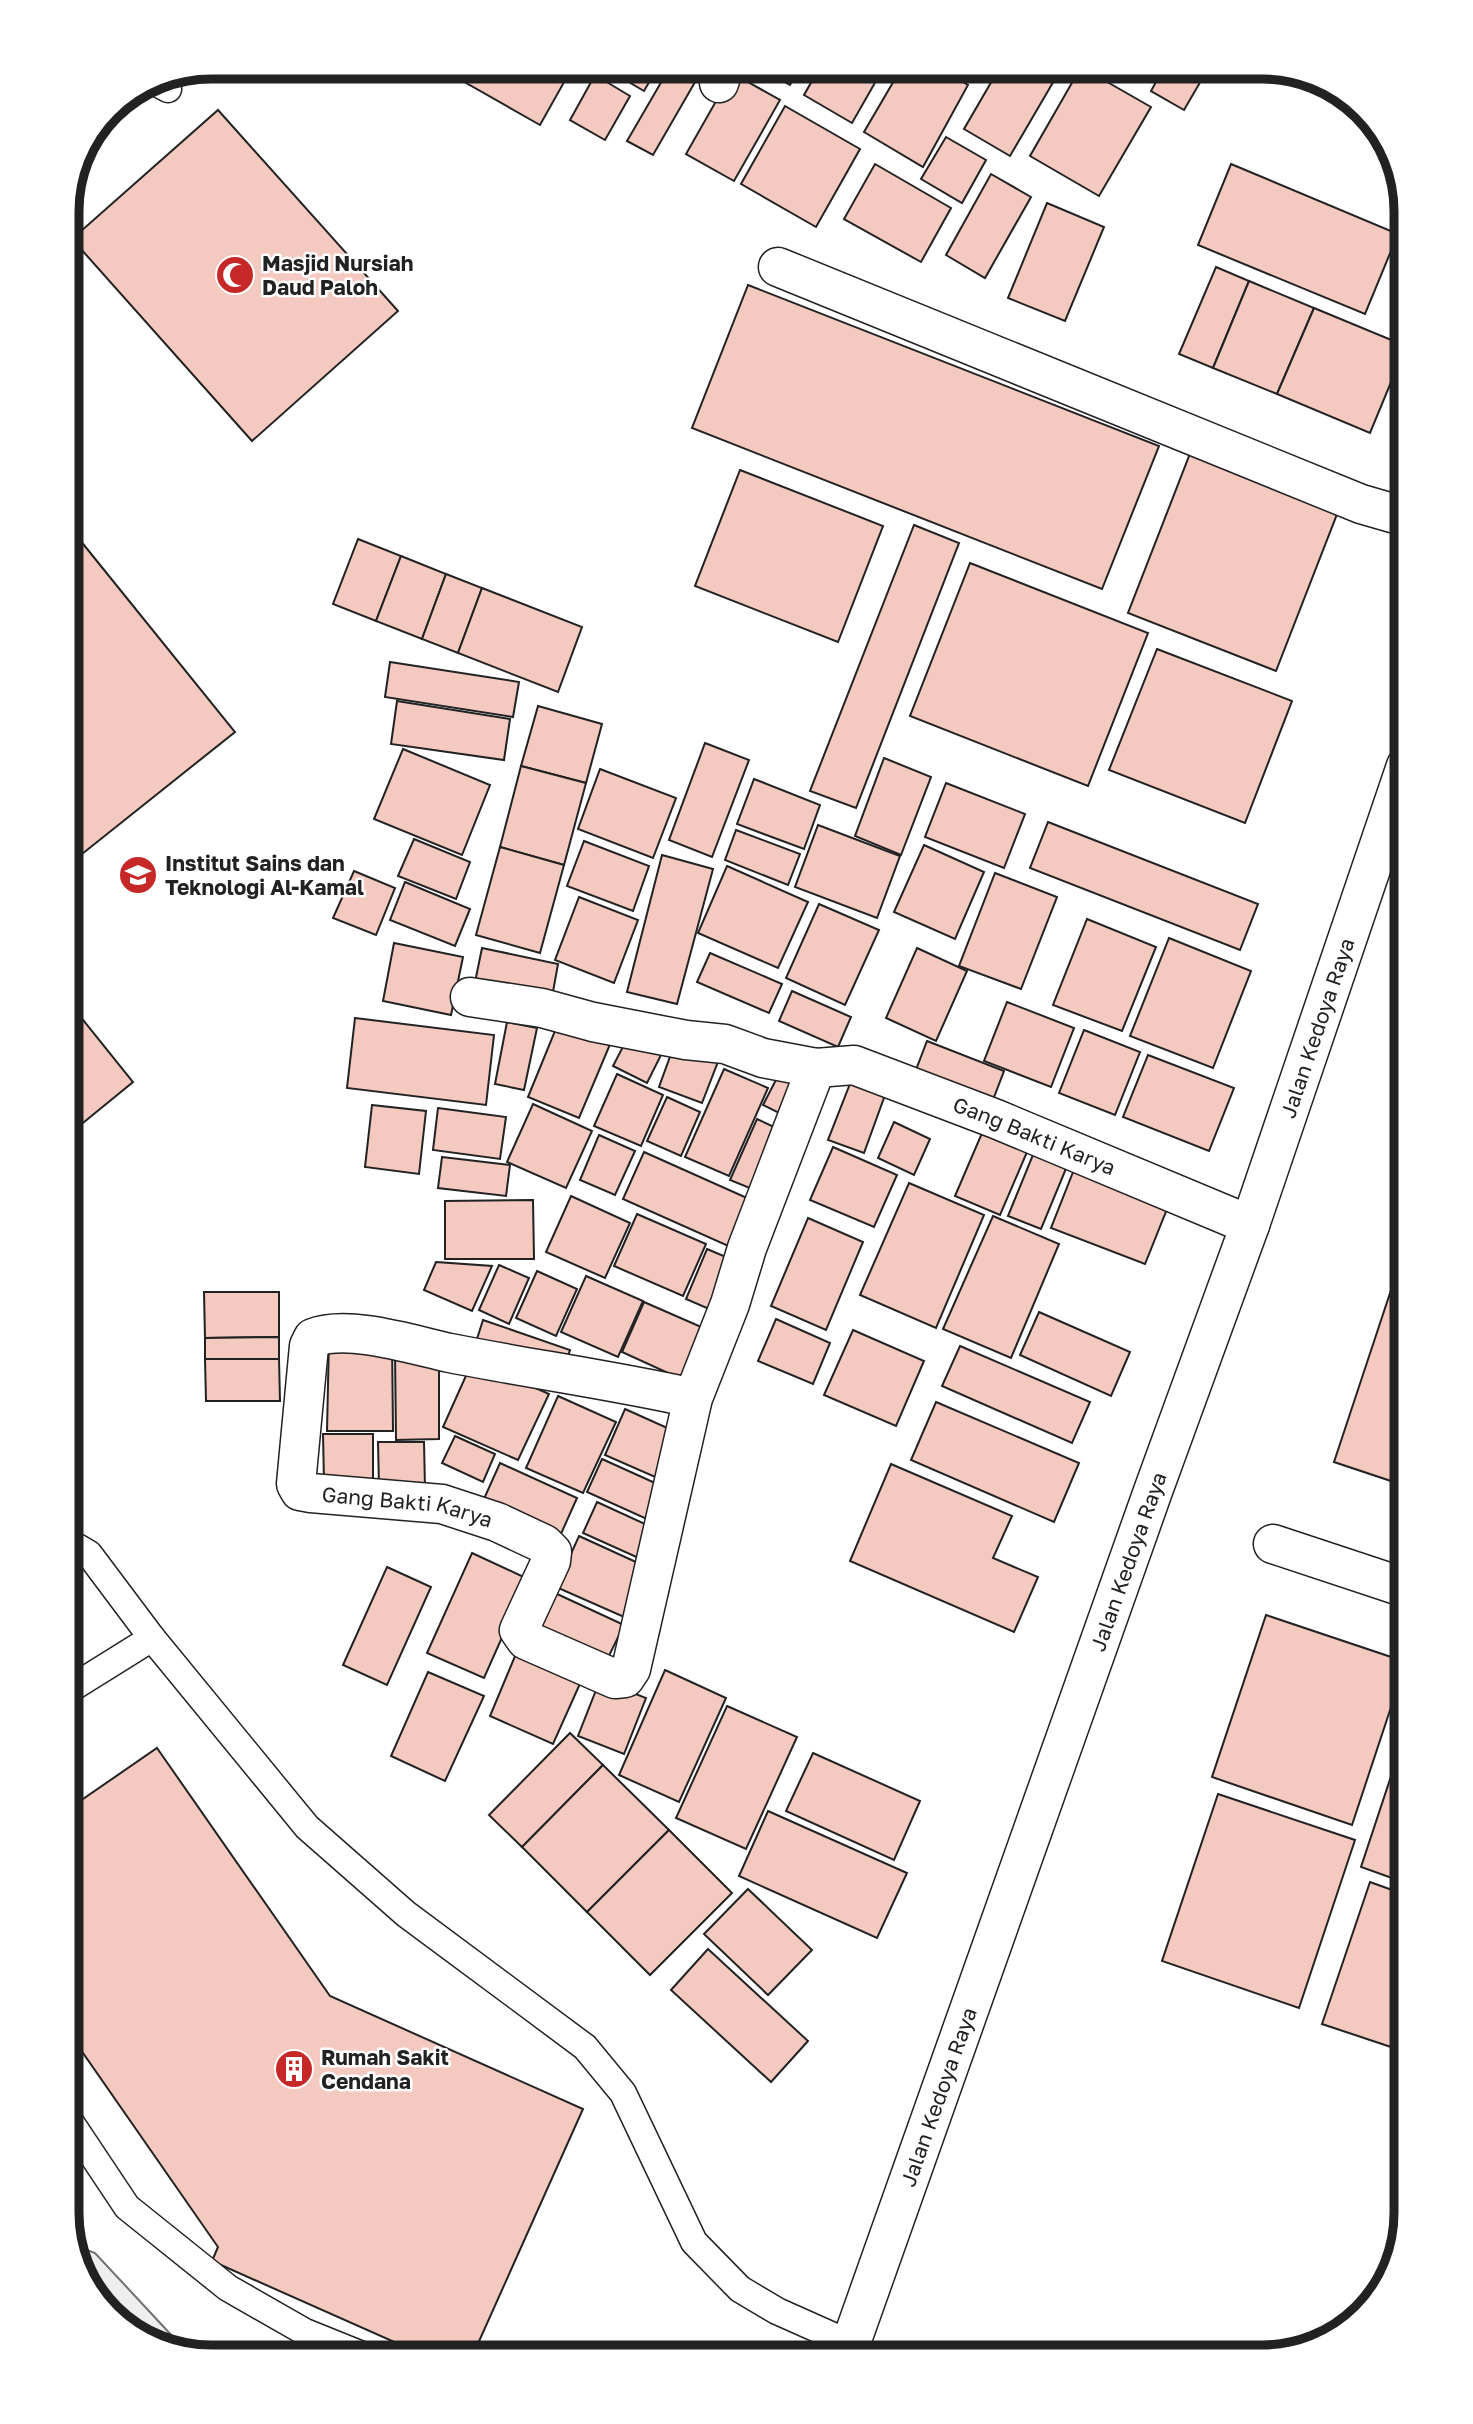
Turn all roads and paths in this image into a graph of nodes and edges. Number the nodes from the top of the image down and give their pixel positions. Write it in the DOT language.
graph roads {
  1 [pos="778,267"];
  2 [pos="1394,514"];
  3 [pos="1394,801"];
  4 [pos="470,997"];
  5 [pos="816,1068"];
  6 [pos="1250,1224"];
  7 [pos="693,1398"];
  8 [pos="1273,1544"];
  9 [pos="79,1549"];
  10 [pos="1394,1583"];
  11 [pos="152,1638"];
  12 [pos="79,1683"];
  13 [pos="79,2136"];
  14 [pos="338,2345"];
  15 [pos="837,2345"];
  16 [pos="850,2345"];
  1 -- 2 [label="street"];
  3 -- 6 [label="street, Jalan Kedoya Raya"];
  4 -- 5 [label="street, Gang Bakti Karya"];
  5 -- 6 [label="street, Gang Bakti Karya"];
  5 -- 7 [label="street, Gang Bakti Karya"];
  6 -- 16 [label="street, Jalan Kedoya Raya"];
  7 -- 7 [label="street, Gang Bakti Karya"];
  8 -- 10 [label="street"];
  9 -- 11 [label="lane"];
  11 -- 12 [label="lane"];
  11 -- 15 [label="lane"];
  13 -- 14 [label="lane"];
}
